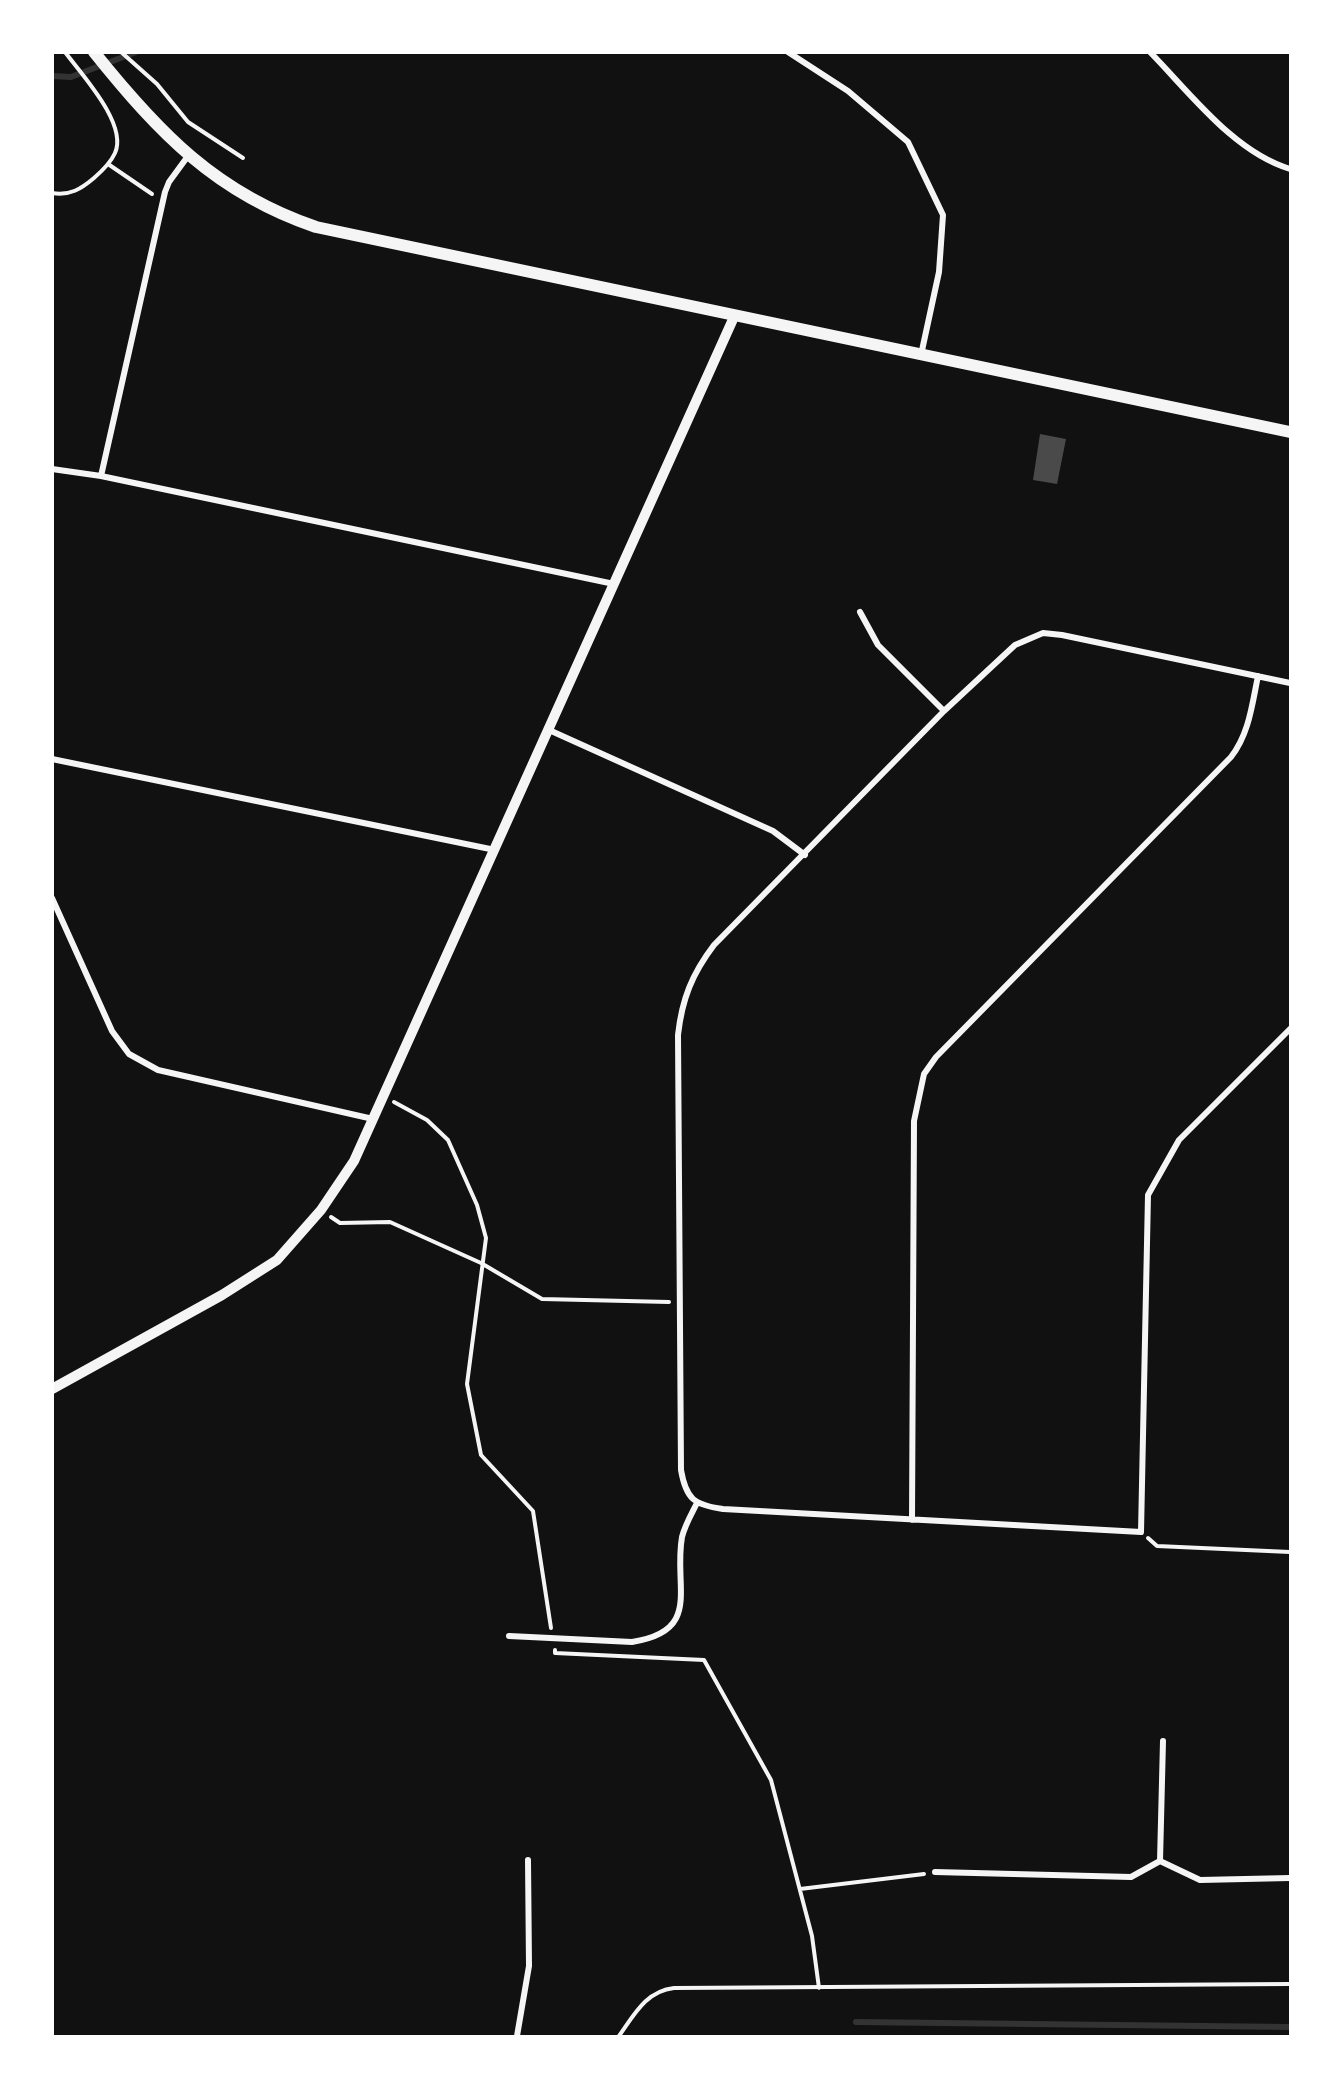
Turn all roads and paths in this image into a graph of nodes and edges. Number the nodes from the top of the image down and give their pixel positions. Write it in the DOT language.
graph roads {
  1 [pos="66,52"];
  2 [pos="94,52"];
  3 [pos="122,52"];
  4 [pos="788,52"];
  5 [pos="1150,52"];
  6 [pos="188,156"];
  7 [pos="243,158"];
  8 [pos="108,164"];
  9 [pos="1290,169"];
  10 [pos="52,193"];
  11 [pos="152,194"];
  12 [pos="734,317"];
  13 [pos="921,356"];
  14 [pos="1290,432"];
  15 [pos="52,469"];
  16 [pos="100,476"];
  17 [pos="614,584"];
  18 [pos="860,612"];
  19 [pos="1258,676"];
  20 [pos="1290,683"];
  21 [pos="945,711"];
  22 [pos="549,730"];
  23 [pos="52,759"];
  24 [pos="495,849"];
  25 [pos="805,855"];
  26 [pos="52,898"];
  27 [pos="1290,1029"];
  28 [pos="384,1097"];
  29 [pos="373,1119"];
  30 [pos="321,1210"];
  31 [pos="481,1263"];
  32 [pos="680,1302"];
  33 [pos="52,1389"];
  34 [pos="697,1503"];
  35 [pos="912,1520"];
  36 [pos="1141,1532"];
  37 [pos="1290,1552"];
  38 [pos="510,1636"];
  39 [pos="552,1637"];
  40 [pos="1163,1741"];
  41 [pos="528,1860"];
  42 [pos="1160,1861"];
  43 [pos="935,1872"];
  44 [pos="1290,1878"];
  45 [pos="800,1889"];
  46 [pos="1290,1984"];
  47 [pos="819,1988"];
  48 [pos="518,2037"];
  49 [pos="619,2037"];
  1 -- 8 [label="path"];
  2 -- 6 [label="main road"];
  3 -- 7 [label="path"];
  4 -- 13 [label="street"];
  5 -- 9 [label="street"];
  6 -- 12 [label="main road"];
  6 -- 16 [label="street"];
  8 -- 10 [label="path"];
  8 -- 11 [label="path"];
  12 -- 13 [label="main road"];
  12 -- 17 [label="street"];
  13 -- 14 [label="main road"];
  15 -- 16 [label="street"];
  16 -- 17 [label="street"];
  17 -- 22 [label="street"];
  18 -- 21 [label="street"];
  19 -- 20 [label="street"];
  19 -- 21 [label="street"];
  19 -- 35 [label="street"];
  21 -- 25 [label="street"];
  22 -- 24 [label="street"];
  22 -- 25 [label="street"];
  23 -- 24 [label="street"];
  24 -- 28 [label="street"];
  25 -- 32 [label="street"];
  26 -- 29 [label="street"];
  27 -- 36 [label="street"];
  28 -- 29 [label="street"];
  28 -- 31 [label="path"];
  29 -- 30 [label="street"];
  30 -- 31 [label="path"];
  30 -- 33 [label="street"];
  31 -- 32 [label="path"];
  31 -- 39 [label="path"];
  32 -- 34 [label="street"];
  34 -- 35 [label="street"];
  34 -- 39 [label="street"];
  35 -- 36 [label="street"];
  36 -- 37 [label="path"];
  38 -- 39 [label="street"];
  39 -- 45 [label="path"];
  40 -- 42 [label="street"];
  41 -- 48 [label="street"];
  42 -- 43 [label="street"];
  42 -- 44 [label="street"];
  43 -- 45 [label="path"];
  45 -- 47 [label="path"];
  46 -- 47 [label="path"];
  47 -- 49 [label="path"];
}
